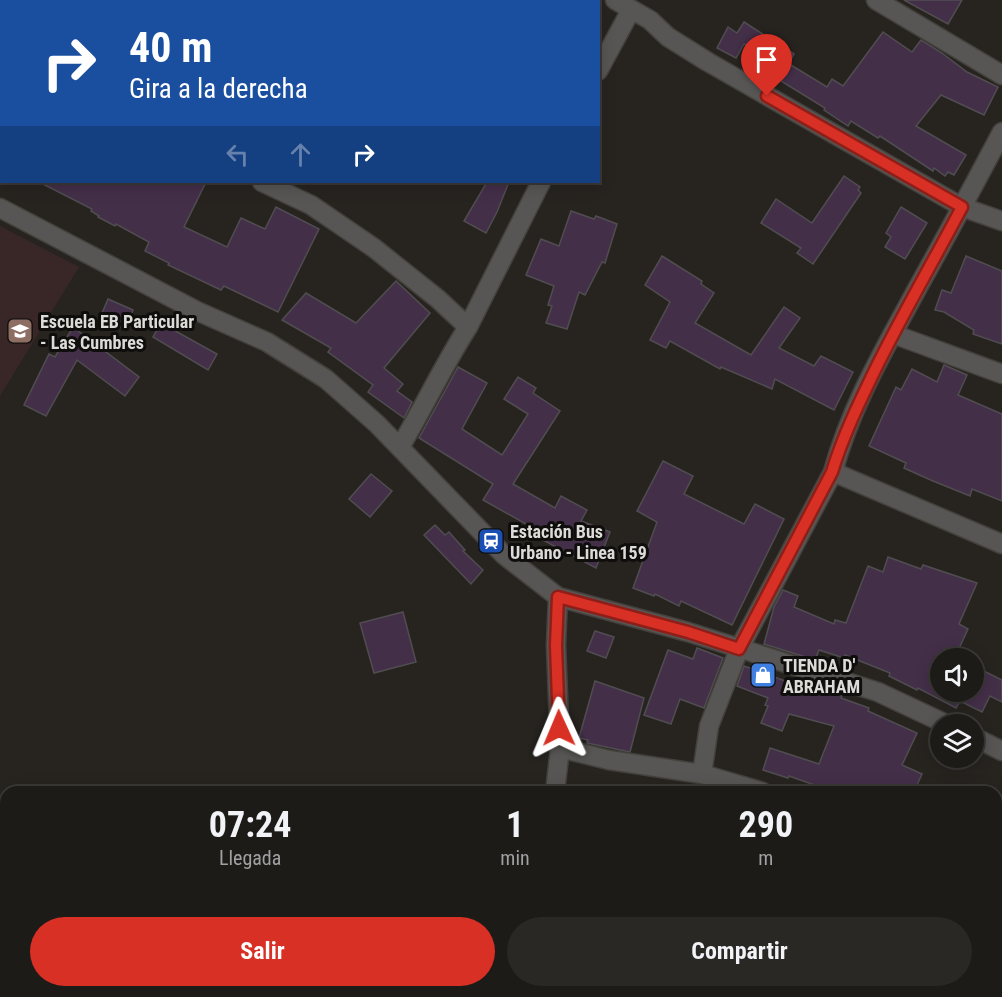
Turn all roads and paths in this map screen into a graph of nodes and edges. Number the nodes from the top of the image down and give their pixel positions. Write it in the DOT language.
graph roads {
  1 [pos="876,0"];
  2 [pos="623,5"];
  3 [pos="600,66"];
  4 [pos="1002,75"];
  5 [pos="1002,132"];
  6 [pos="263,183"];
  7 [pos="540,183"];
  8 [pos="962,207"];
  9 [pos="0,208"];
  10 [pos="1002,221"];
  11 [pos="468,327"];
  12 [pos="893,334"];
  13 [pos="1002,374"];
  14 [pos="400,447"];
  15 [pos="832,472"];
  16 [pos="1002,544"];
  17 [pos="558,597"];
  18 [pos="739,649"];
  19 [pos="930,716"];
  20 [pos="984,743"];
  21 [pos="560,748"];
  22 [pos="1002,751"];
  23 [pos="702,774"];
  24 [pos="556,786"];
  25 [pos="743,786"];
  1 -- 4 [label="street"];
  2 -- 3 [label="street"];
  2 -- 8 [label="street"];
  5 -- 8 [label="street"];
  6 -- 11 [label="street"];
  7 -- 11 [label="street"];
  8 -- 10 [label="street"];
  8 -- 12 [label="street"];
  9 -- 14 [label="street"];
  11 -- 14 [label="street"];
  12 -- 13 [label="street"];
  12 -- 15 [label="street"];
  14 -- 17 [label="street"];
  15 -- 16 [label="street"];
  15 -- 18 [label="street"];
  17 -- 18 [label="street"];
  17 -- 21 [label="street"];
  18 -- 19 [label="street"];
  18 -- 23 [label="street"];
  20 -- 22 [label="street"];
  21 -- 23 [label="street"];
  21 -- 24 [label="street"];
  23 -- 25 [label="street"];
}
